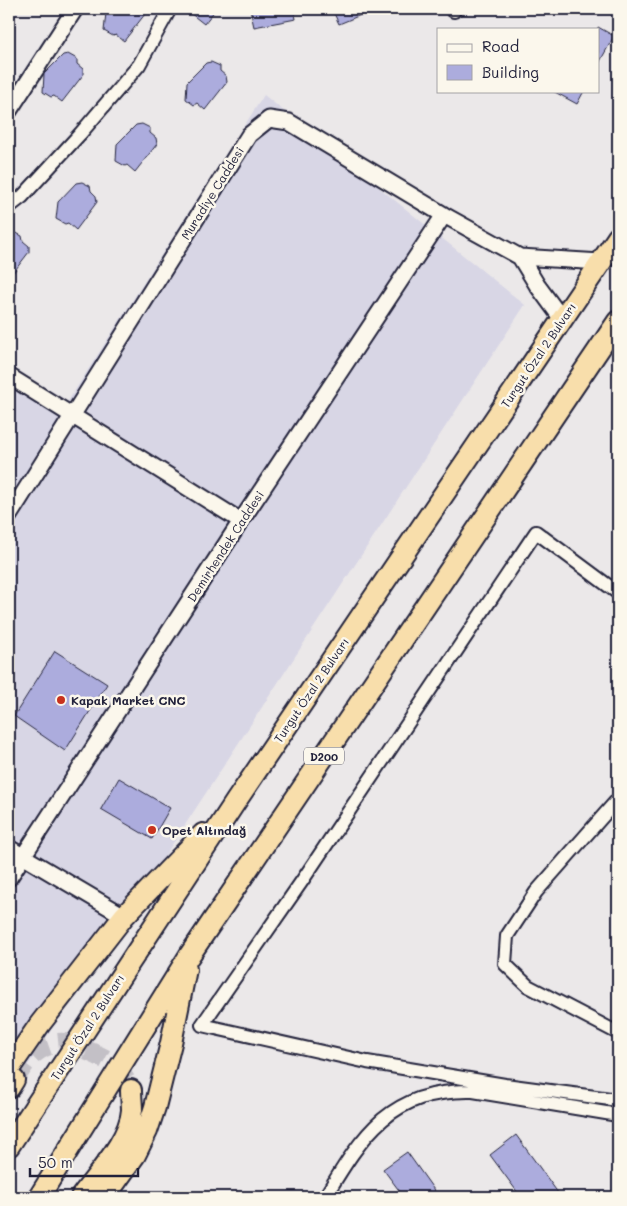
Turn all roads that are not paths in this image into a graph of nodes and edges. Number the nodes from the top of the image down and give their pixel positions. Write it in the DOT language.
graph roads {
  1 [pos="75,9"];
  2 [pos="170,9"];
  3 [pos="9,111"];
  4 [pos="9,207"];
  5 [pos="444,215"];
  6 [pos="618,237"];
  7 [pos="520,257"];
  8 [pos="601,262"];
  9 [pos="562,320"];
  10 [pos="618,321"];
  11 [pos="9,376"];
  12 [pos="73,416"];
  13 [pos="9,516"];
  14 [pos="241,521"];
  15 [pos="618,593"];
  16 [pos="618,799"];
  17 [pos="236,801"];
  18 [pos="9,848"];
  19 [pos="22,857"];
  20 [pos="9,878"];
  21 [pos="124,916"];
  22 [pos="189,956"];
  23 [pos="618,1034"];
  24 [pos="10,1079"];
  25 [pos="131,1090"];
  26 [pos="618,1100"];
  27 [pos="618,1115"];
  28 [pos="9,1146"];
  29 [pos="39,1197"];
  30 [pos="81,1197"];
  31 [pos="105,1197"];
  32 [pos="325,1197"];
  1 -- 3 [label="street"];
  2 -- 4 [label="street"];
  5 -- 7 [label="street, Muradiye Caddesi"];
  5 -- 12 [label="street, Muradiye Caddesi"];
  5 -- 14 [label="street, Demirhendek Caddesi"];
  6 -- 8 [label="highway, Turgut Özal 2 Bulvarı"];
  7 -- 8 [label="street"];
  7 -- 9 [label="street"];
  8 -- 9 [label="highway, Turgut Özal 2 Bulvarı"];
  9 -- 17 [label="highway, Turgut Özal 2 Bulvarı"];
  10 -- 22 [label="highway, D200"];
  11 -- 12 [label="street"];
  12 -- 13 [label="street, Muradiye Caddesi"];
  12 -- 14 [label="street"];
  14 -- 19 [label="street, Demirhendek Caddesi"];
  15 -- 26 [label="street"];
  16 -- 23 [label="street"];
  17 -- 21 [label="highway"];
  17 -- 28 [label="highway, Turgut Özal 2 Bulvarı"];
  18 -- 19 [label="street"];
  19 -- 20 [label="street, Demirhendek Caddesi"];
  19 -- 21 [label="street"];
  21 -- 24 [label="highway"];
  22 -- 29 [label="highway, D200"];
  22 -- 31 [label="highway"];
  25 -- 30 [label="highway"];
  27 -- 32 [label="street"];
}
